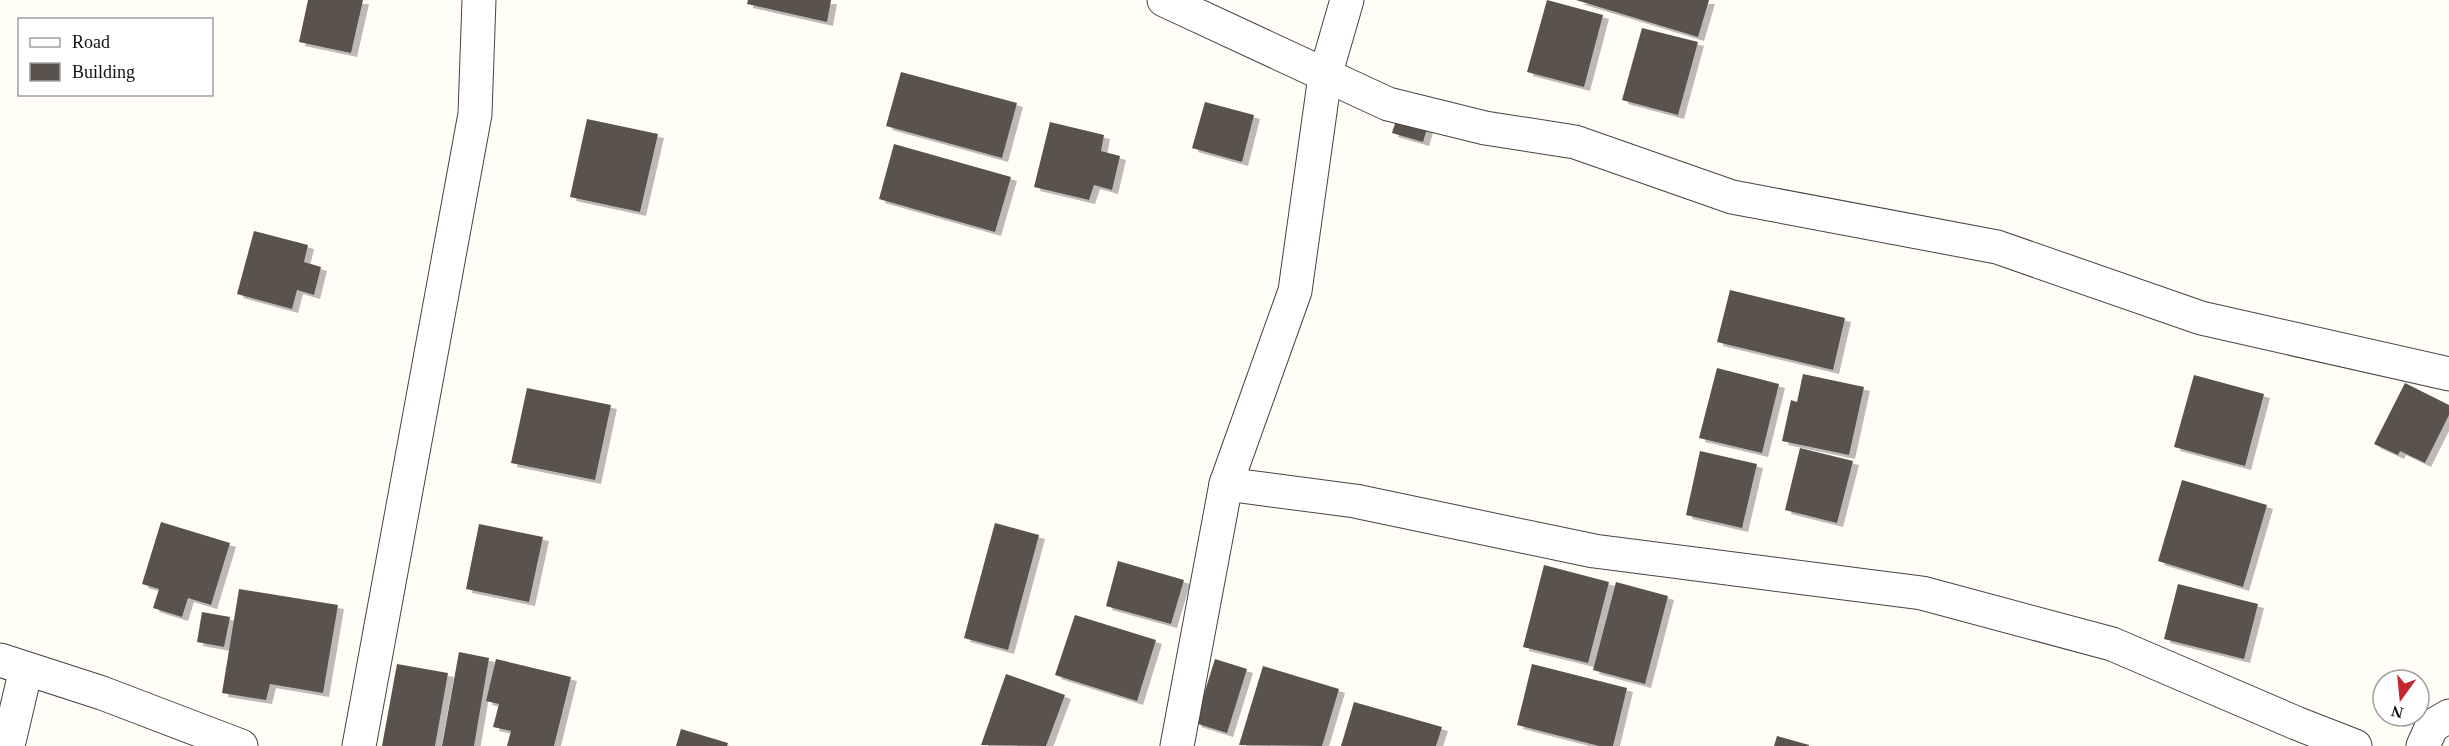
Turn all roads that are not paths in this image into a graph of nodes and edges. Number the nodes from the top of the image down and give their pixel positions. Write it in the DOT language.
graph roads {
  1 [pos="478,0"];
  2 [pos="1164,0"];
  3 [pos="1347,0"];
  4 [pos="1325,76"];
  5 [pos="2449,374"];
  6 [pos="1226,483"];
  7 [pos="13,664"];
  8 [pos="2449,716"];
  9 [pos="8,746"];
  10 [pos="241,746"];
  11 [pos="359,746"];
  12 [pos="1177,746"];
  13 [pos="2355,746"];
  14 [pos="2424,746"];
  1 -- 11 [label="street"];
  2 -- 4 [label="street"];
  3 -- 4 [label="street"];
  4 -- 5 [label="street"];
  4 -- 6 [label="street"];
  6 -- 12 [label="street"];
  6 -- 13 [label="street"];
  7 -- 9 [label="street"];
  7 -- 10 [label="street"];
  8 -- 14 [label="street"];
}
